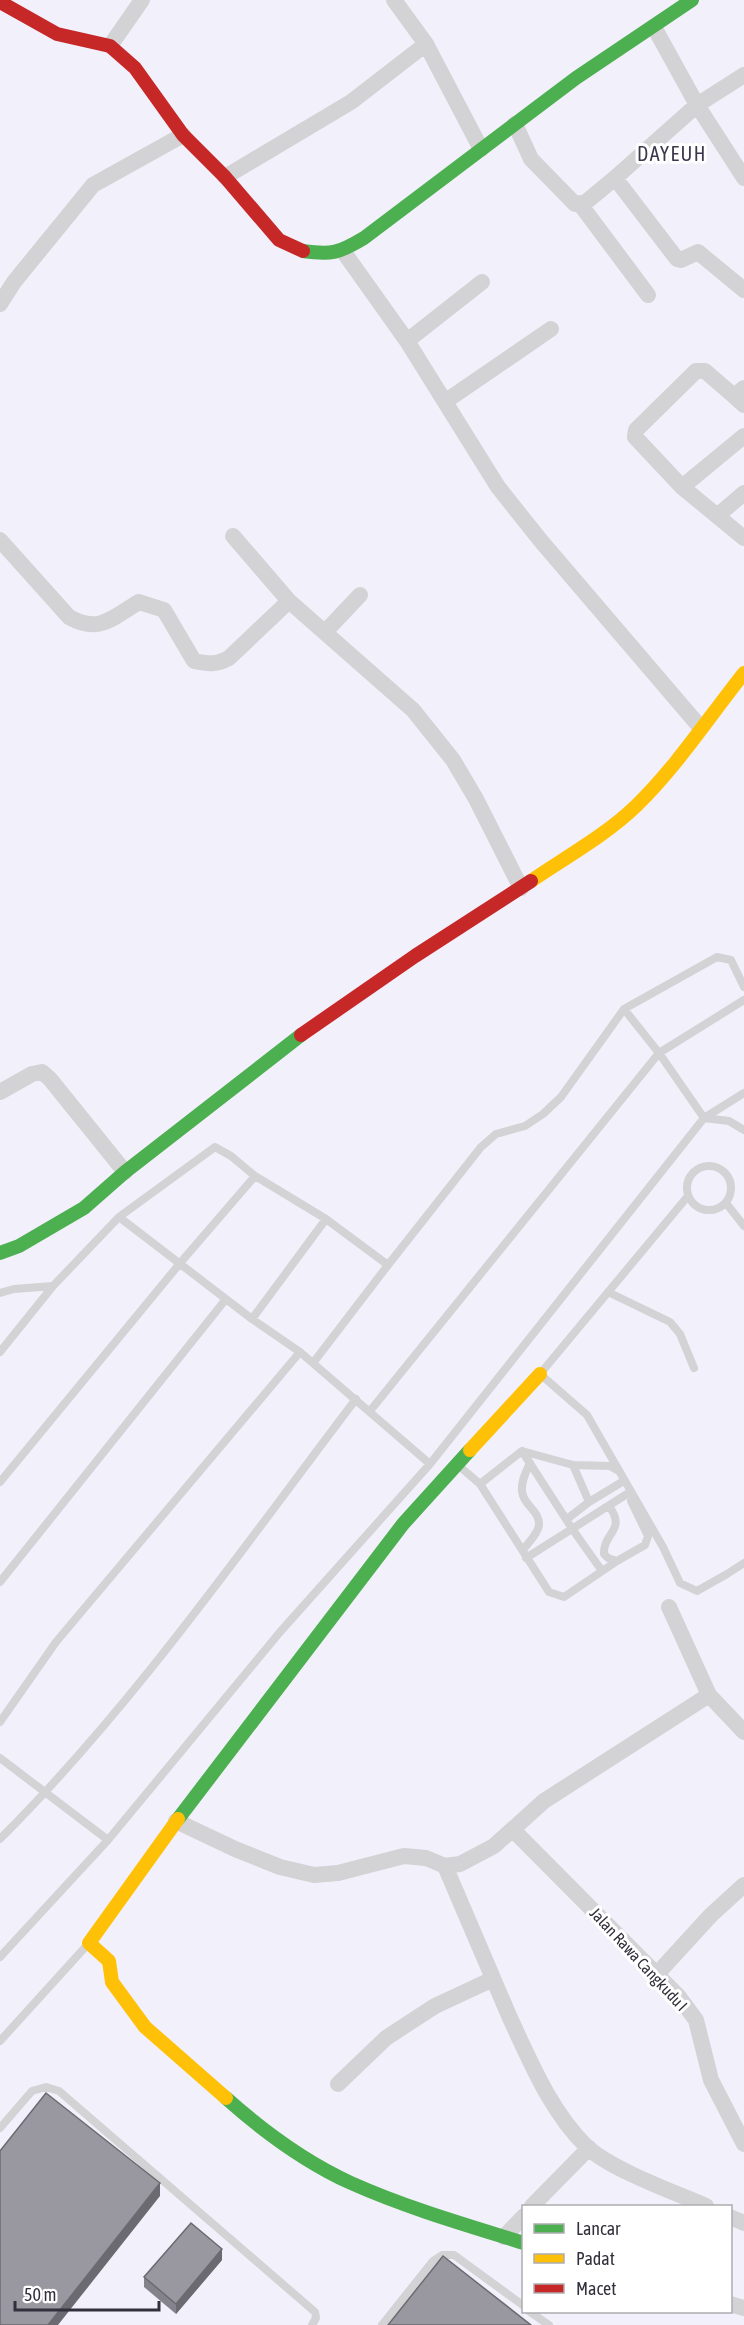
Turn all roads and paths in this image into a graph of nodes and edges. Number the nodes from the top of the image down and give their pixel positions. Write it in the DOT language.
graph roads {
  1 [pos="142,0"];
  2 [pos="394,0"];
  3 [pos="692,0"];
  4 [pos="0,2"];
  5 [pos="654,27"];
  6 [pos="426,44"];
  7 [pos="110,46"];
  8 [pos="744,75"];
  9 [pos="697,105"];
  10 [pos="515,124"];
  11 [pos="183,135"];
  12 [pos="481,149"];
  13 [pos="225,177"];
  14 [pos="615,178"];
  15 [pos="744,178"];
  16 [pos="580,204"];
  17 [pos="343,251"];
  18 [pos="482,282"];
  19 [pos="743,289"];
  20 [pos="648,295"];
  21 [pos="0,304"];
  22 [pos="551,329"];
  23 [pos="407,341"];
  24 [pos="741,396"];
  25 [pos="446,401"];
  26 [pos="744,436"];
  27 [pos="682,487"];
  28 [pos="744,493"];
  29 [pos="717,516"];
  30 [pos="233,536"];
  31 [pos="744,538"];
  32 [pos="0,540"];
  33 [pos="360,595"];
  34 [pos="289,601"];
  35 [pos="325,632"];
  36 [pos="744,673"];
  37 [pos="700,727"];
  38 [pos="521,888"];
  39 [pos="744,987"];
  40 [pos="744,1000"];
  41 [pos="624,1009"];
  42 [pos="659,1053"];
  43 [pos="0,1092"];
  44 [pos="744,1093"];
  45 [pos="704,1118"];
  46 [pos="744,1130"];
  47 [pos="125,1172"];
  48 [pos="255,1176"];
  49 [pos="688,1196"];
  50 [pos="726,1203"];
  51 [pos="119,1217"];
  52 [pos="326,1219"];
  53 [pos="744,1226"];
  54 [pos="0,1253"];
  55 [pos="181,1262"];
  56 [pos="388,1265"];
  57 [pos="53,1286"];
  58 [pos="608,1292"];
  59 [pos="0,1293"];
  60 [pos="226,1299"];
  61 [pos="252,1319"];
  62 [pos="0,1352"];
  63 [pos="300,1352"];
  64 [pos="313,1363"];
  65 [pos="694,1368"];
  66 [pos="540,1374"];
  67 [pos="356,1399"];
  68 [pos="370,1411"];
  69 [pos="522,1451"];
  70 [pos="530,1463"];
  71 [pos="430,1464"];
  72 [pos="458,1465"];
  73 [pos="573,1465"];
  74 [pos="0,1482"];
  75 [pos="622,1482"];
  76 [pos="480,1484"];
  77 [pos="627,1494"];
  78 [pos="589,1502"];
  79 [pos="609,1506"];
  80 [pos="567,1519"];
  81 [pos="573,1530"];
  82 [pos="525,1554"];
  83 [pos="617,1561"];
  84 [pos="744,1563"];
  85 [pos="602,1571"];
  86 [pos="0,1582"];
  87 [pos="669,1607"];
  88 [pos="709,1695"];
  89 [pos="0,1722"];
  90 [pos="744,1732"];
  91 [pos="0,1758"];
  92 [pos="46,1793"];
  93 [pos="176,1821"];
  94 [pos="513,1830"];
  95 [pos="0,1839"];
  96 [pos="108,1840"];
  97 [pos="445,1866"];
  98 [pos="744,1885"];
  99 [pos="89,1943"];
  100 [pos="0,1957"];
  101 [pos="657,1974"];
  102 [pos="493,1979"];
  103 [pos="0,2041"];
  104 [pos="338,2084"];
  105 [pos="0,2128"];
  106 [pos="744,2144"];
  107 [pos="589,2148"];
  108 [pos="533,2205"];
  109 [pos="704,2205"];
  110 [pos="522,2218"];
  111 [pos="504,2237"];
  112 [pos="522,2242"];
  113 [pos="522,2306"];
  114 [pos="531,2313"];
  115 [pos="312,2325"];
  116 [pos="382,2325"];
  117 [pos="549,2325"];
  1 -- 7 [label="street"];
  2 -- 6 [label="street"];
  3 -- 5 [label="street"];
  4 -- 7 [label="street"];
  5 -- 9 [label="street"];
  5 -- 10 [label="street"];
  6 -- 12 [label="street"];
  6 -- 13 [label="street"];
  7 -- 11 [label="street"];
  8 -- 9 [label="street"];
  9 -- 14 [label="street"];
  9 -- 15 [label="street"];
  10 -- 12 [label="street"];
  10 -- 16 [label="street"];
  11 -- 13 [label="street"];
  11 -- 21 [label="street"];
  12 -- 17 [label="street"];
  13 -- 17 [label="street"];
  14 -- 16 [label="street"];
  14 -- 19 [label="street"];
  16 -- 20 [label="street"];
  17 -- 23 [label="street"];
  18 -- 23 [label="street"];
  22 -- 25 [label="street"];
  23 -- 25 [label="street"];
  24 -- 27 [label="street"];
  25 -- 37 [label="street"];
  26 -- 27 [label="street"];
  27 -- 29 [label="street"];
  28 -- 29 [label="street"];
  29 -- 31 [label="street"];
  30 -- 34 [label="street"];
  32 -- 34 [label="street"];
  33 -- 35 [label="street"];
  34 -- 35 [label="street"];
  35 -- 38 [label="street"];
  36 -- 37 [label="street"];
  37 -- 38 [label="street"];
  38 -- 47 [label="street"];
  39 -- 41 [label="lane"];
  40 -- 42 [label="lane"];
  41 -- 42 [label="lane"];
  41 -- 56 [label="lane"];
  42 -- 45 [label="lane"];
  42 -- 68 [label="lane"];
  43 -- 47 [label="street"];
  44 -- 45 [label="lane"];
  45 -- 46 [label="lane"];
  45 -- 71 [label="lane"];
  47 -- 54 [label="street"];
  48 -- 51 [label="lane"];
  48 -- 52 [label="lane"];
  48 -- 55 [label="lane"];
  49 -- 50 [label="lane"];
  49 -- 50 [label="lane"];
  49 -- 58 [label="lane"];
  50 -- 53 [label="lane"];
  51 -- 55 [label="lane"];
  51 -- 57 [label="lane"];
  52 -- 56 [label="lane"];
  52 -- 61 [label="lane"];
  55 -- 60 [label="lane"];
  55 -- 74 [label="lane"];
  56 -- 64 [label="lane"];
  57 -- 59 [label="lane"];
  57 -- 62 [label="lane"];
  58 -- 65 [label="lane"];
  58 -- 66 [label="lane"];
  60 -- 61 [label="lane"];
  60 -- 86 [label="lane"];
  61 -- 63 [label="lane"];
  63 -- 64 [label="lane"];
  63 -- 89 [label="lane"];
  64 -- 67 [label="lane"];
  66 -- 72 [label="street"];
  66 -- 84 [label="lane"];
  67 -- 68 [label="lane"];
  67 -- 92 [label="lane"];
  68 -- 71 [label="lane"];
  69 -- 70 [label="lane"];
  69 -- 73 [label="lane"];
  69 -- 76 [label="lane"];
  70 -- 80 [label="lane"];
  70 -- 82 [label="lane"];
  71 -- 96 [label="lane"];
  72 -- 76 [label="lane"];
  72 -- 93 [label="street"];
  73 -- 75 [label="lane"];
  73 -- 78 [label="lane"];
  75 -- 77 [label="lane"];
  75 -- 78 [label="lane"];
  76 -- 82 [label="lane"];
  77 -- 79 [label="lane"];
  77 -- 83 [label="lane"];
  78 -- 80 [label="lane"];
  79 -- 81 [label="lane"];
  79 -- 83 [label="lane"];
  80 -- 81 [label="lane"];
  81 -- 82 [label="lane"];
  81 -- 85 [label="lane"];
  82 -- 85 [label="lane"];
  83 -- 85 [label="lane"];
  87 -- 88 [label="street"];
  88 -- 90 [label="street"];
  88 -- 94 [label="street"];
  91 -- 92 [label="lane"];
  92 -- 95 [label="lane"];
  92 -- 96 [label="lane"];
  93 -- 97 [label="street"];
  93 -- 99 [label="street"];
  94 -- 97 [label="street"];
  94 -- 101 [label="street, Jalan Rawa Cangkudu I"];
  96 -- 100 [label="lane"];
  97 -- 102 [label="street"];
  98 -- 101 [label="street"];
  99 -- 103 [label="lane"];
  99 -- 111 [label="street"];
  101 -- 106 [label="street, Jalan Rawa Cangkudu I"];
  102 -- 104 [label="street"];
  102 -- 107 [label="street"];
  105 -- 115 [label="lane"];
  107 -- 108 [label="street"];
  107 -- 109 [label="street"];
  110 -- 111 [label="street"];
  111 -- 112 [label="street"];
  113 -- 116 [label="lane"];
  114 -- 117 [label="lane"];
}
